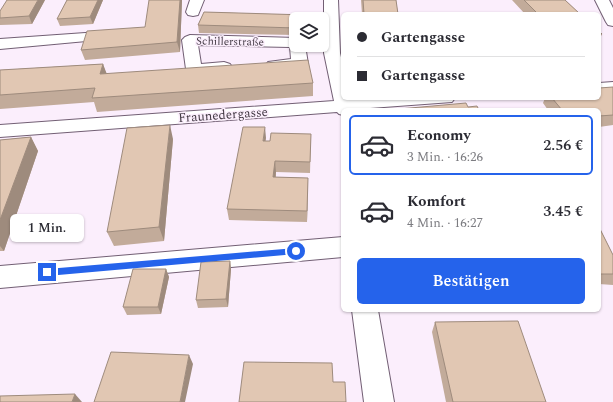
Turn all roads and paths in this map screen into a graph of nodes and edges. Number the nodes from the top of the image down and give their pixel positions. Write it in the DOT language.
graph roads {
  1 [pos="331,0"];
  2 [pos="602,0"];
  3 [pos="326,12"];
  4 [pos="613,22"];
  5 [pos="131,34"];
  6 [pos="0,44"];
  7 [pos="289,48"];
  8 [pos="308,52"];
  9 [pos="310,52"];
  10 [pos="263,66"];
  11 [pos="240,67"];
  12 [pos="613,87"];
  13 [pos="601,88"];
  14 [pos="423,100"];
  15 [pos="344,107"];
  16 [pos="0,131"];
  17 [pos="341,247"];
  18 [pos="0,276"];
  19 [pos="365,312"];
  20 [pos="379,402"];
  1 -- 3 [label="street"];
  2 -- 4 [label="street"];
  5 -- 6 [label="street"];
  7 -- 11 [label="street, Schillerstraße"];
  8 -- 10 [label="street, Schillerstraße"];
  9 -- 15 [label="street"];
  12 -- 13 [label="street"];
  14 -- 15 [label="street, Fraunedergasse"];
  15 -- 16 [label="street, Fraunedergasse"];
  17 -- 18 [label="street"];
  19 -- 20 [label="street"];
}
